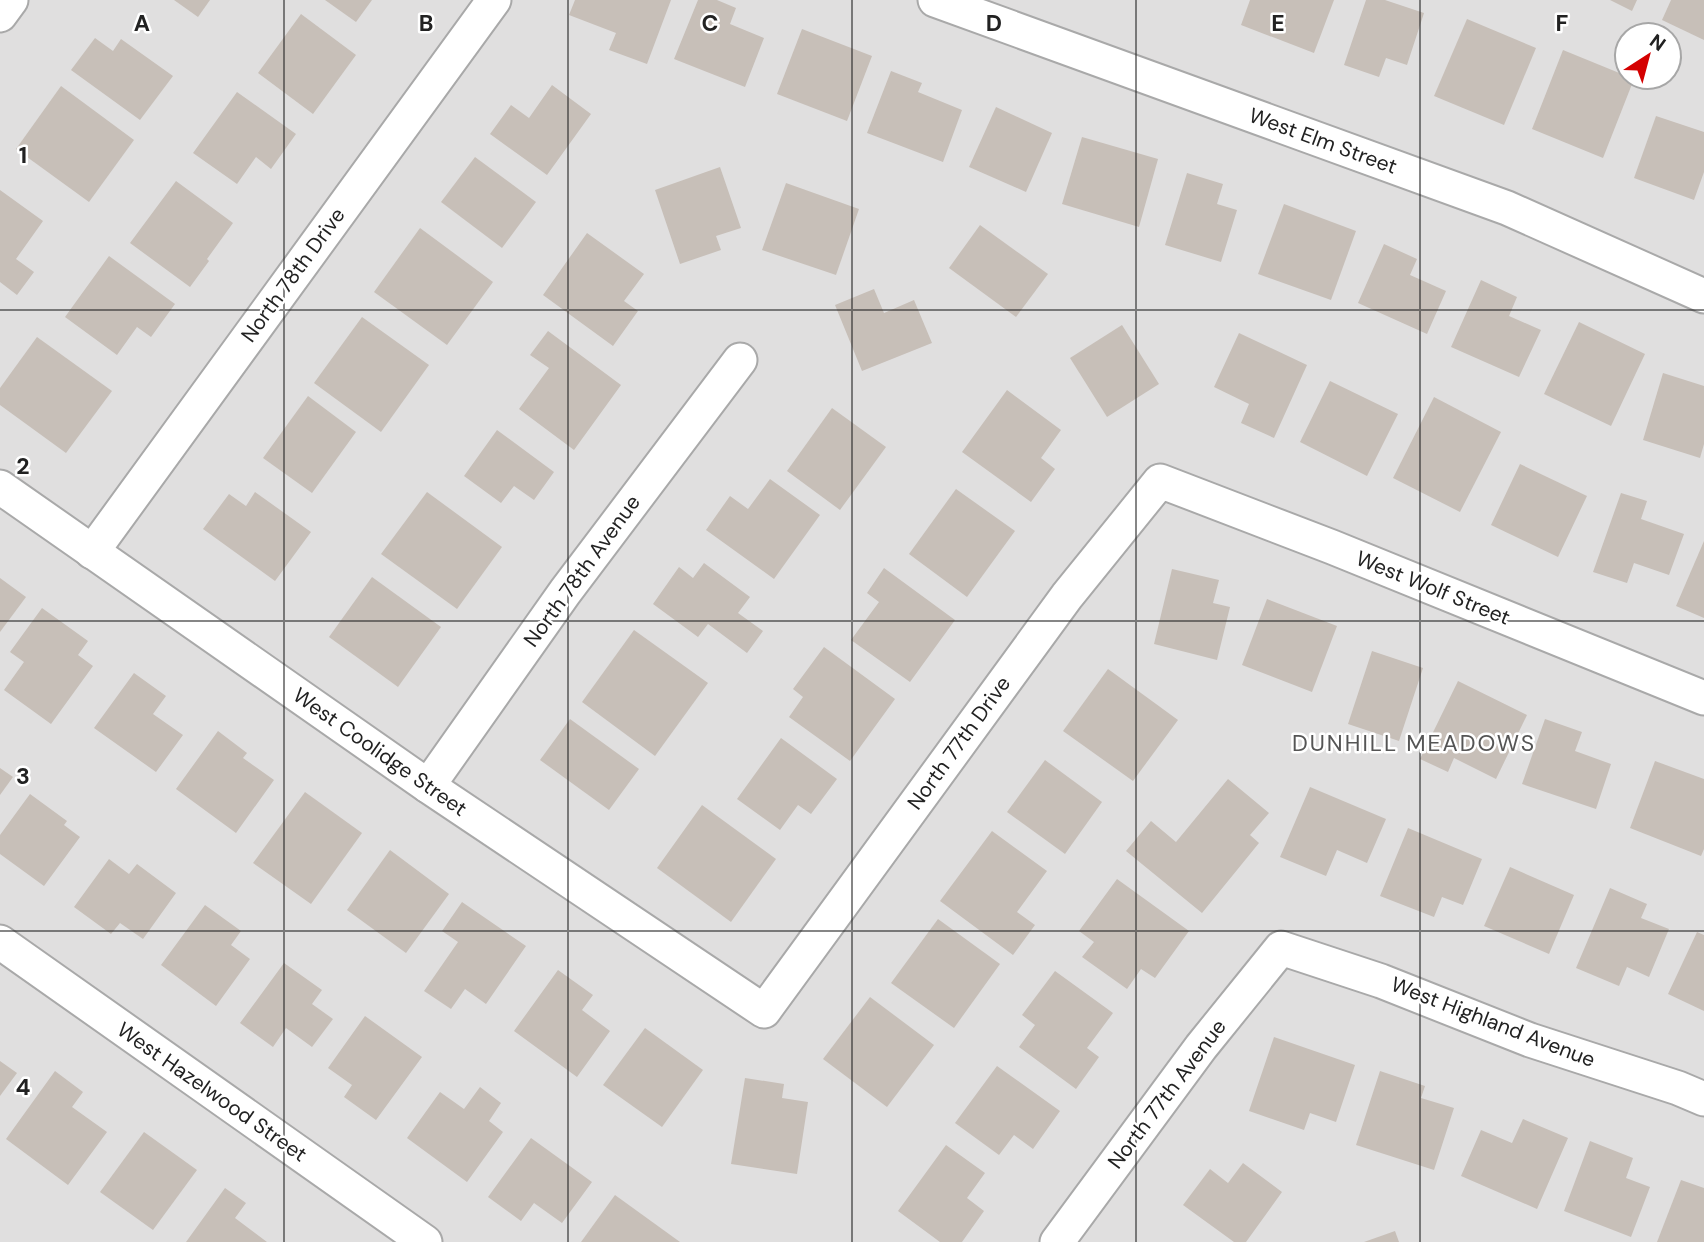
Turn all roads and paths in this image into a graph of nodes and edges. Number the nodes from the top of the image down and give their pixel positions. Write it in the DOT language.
graph roads {
  1 [pos="11,0"];
  2 [pos="494,0"];
  3 [pos="935,0"];
  4 [pos="0,15"];
  5 [pos="1704,296"];
  6 [pos="740,360"];
  7 [pos="1160,481"];
  8 [pos="0,487"];
  9 [pos="93,552"];
  10 [pos="1704,698"];
  11 [pos="428,786"];
  12 [pos="0,943"];
  13 [pos="1281,948"];
  14 [pos="764,1011"];
  15 [pos="1704,1098"];
  16 [pos="425,1242"];
  17 [pos="1057,1242"];
  1 -- 4 [label="street"];
  2 -- 9 [label="street, North 78th Drive"];
  3 -- 5 [label="street, West Elm Street"];
  6 -- 11 [label="street, North 78th Avenue"];
  7 -- 10 [label="street, West Wolf Street"];
  7 -- 14 [label="street, North 77th Drive"];
  8 -- 9 [label="street, West Coolidge Street"];
  9 -- 11 [label="street, West Coolidge Street"];
  11 -- 14 [label="street, West Coolidge Street"];
  12 -- 16 [label="street, West Hazelwood Street"];
  13 -- 15 [label="street, West Highland Avenue"];
  13 -- 17 [label="street, North 77th Avenue"];
}
